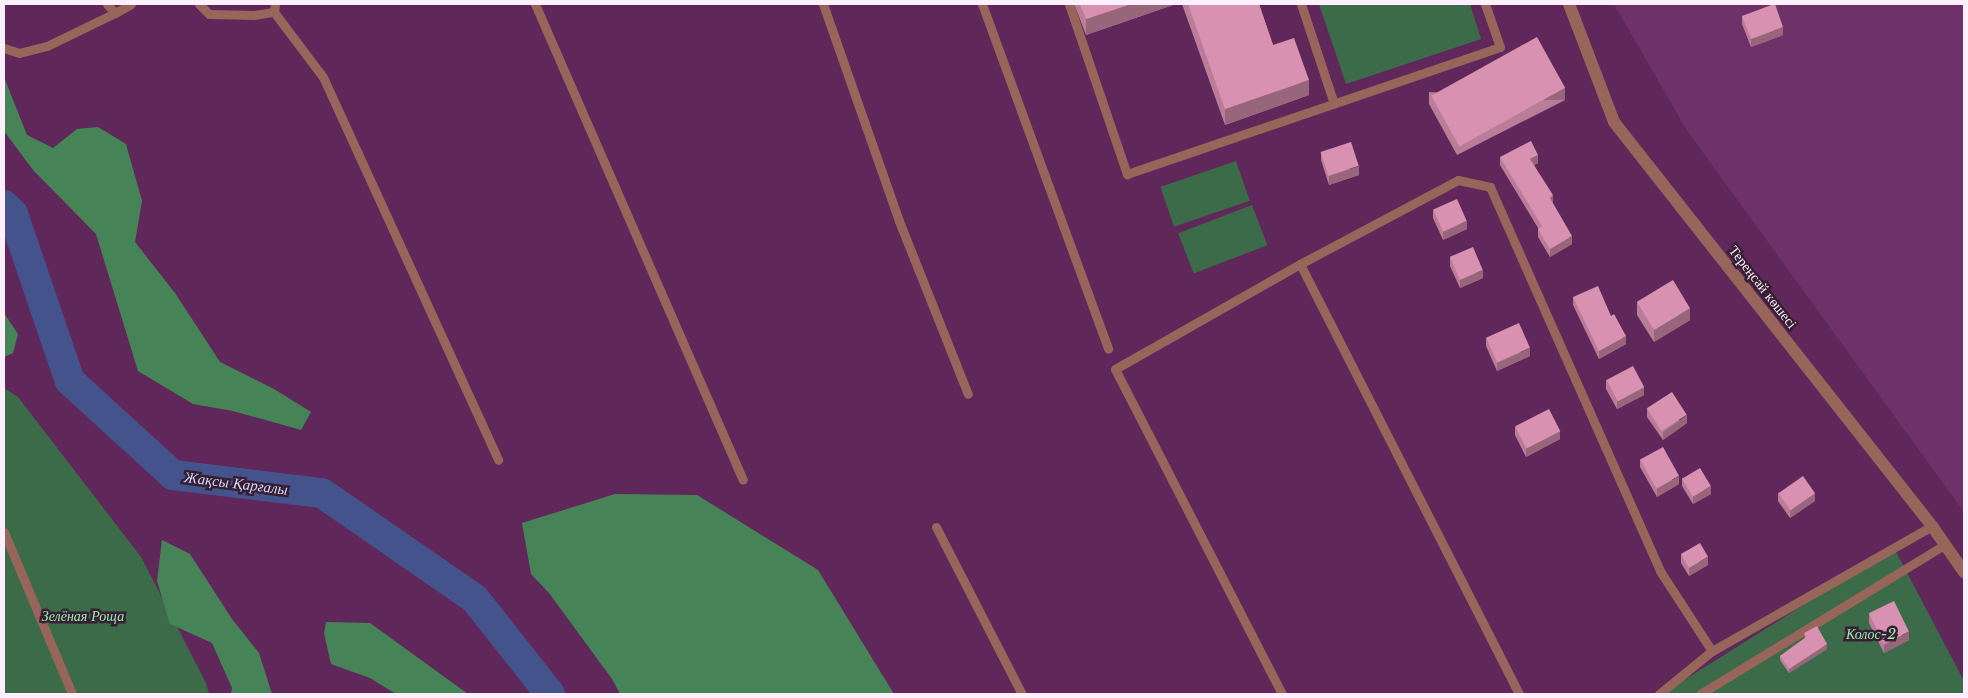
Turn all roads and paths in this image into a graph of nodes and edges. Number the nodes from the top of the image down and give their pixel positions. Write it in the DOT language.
graph roads {
  1 [pos="107,4"];
  2 [pos="131,4"];
  3 [pos="199,4"];
  4 [pos="535,4"];
  5 [pos="823,4"];
  6 [pos="982,4"];
  7 [pos="1069,4"];
  8 [pos="1300,4"];
  9 [pos="1485,4"];
  10 [pos="1569,4"];
  11 [pos="274,8"];
  12 [pos="115,13"];
  13 [pos="4,48"];
  14 [pos="1334,104"];
  15 [pos="1300,264"];
  16 [pos="1108,349"];
  17 [pos="968,394"];
  18 [pos="498,460"];
  19 [pos="743,480"];
  20 [pos="1932,526"];
  21 [pos="936,527"];
  22 [pos="4,532"];
  23 [pos="1944,545"];
  24 [pos="1964,572"];
  25 [pos="1712,651"];
  26 [pos="72,694"];
  27 [pos="1022,694"];
  28 [pos="1282,694"];
  29 [pos="1519,694"];
  30 [pos="1659,694"];
  31 [pos="1700,694"];
  1 -- 12 [label="lane"];
  2 -- 12 [label="lane"];
  3 -- 11 [label="lane"];
  4 -- 19 [label="lane"];
  5 -- 17 [label="lane"];
  6 -- 16 [label="lane"];
  7 -- 14 [label="lane"];
  8 -- 14 [label="lane"];
  9 -- 14 [label="lane"];
  10 -- 20 [label="street, Тереңсай көшесі"];
  11 -- 18 [label="lane"];
  12 -- 13 [label="lane"];
  15 -- 25 [label="lane"];
  15 -- 28 [label="lane"];
  15 -- 29 [label="lane"];
  20 -- 23 [label="street, Тереңсай көшесі"];
  20 -- 25 [label="lane"];
  21 -- 27 [label="lane"];
  22 -- 26 [label="lane"];
  23 -- 24 [label="street, Тереңсай көшесі"];
  23 -- 31 [label="lane"];
  25 -- 30 [label="lane"];
}
